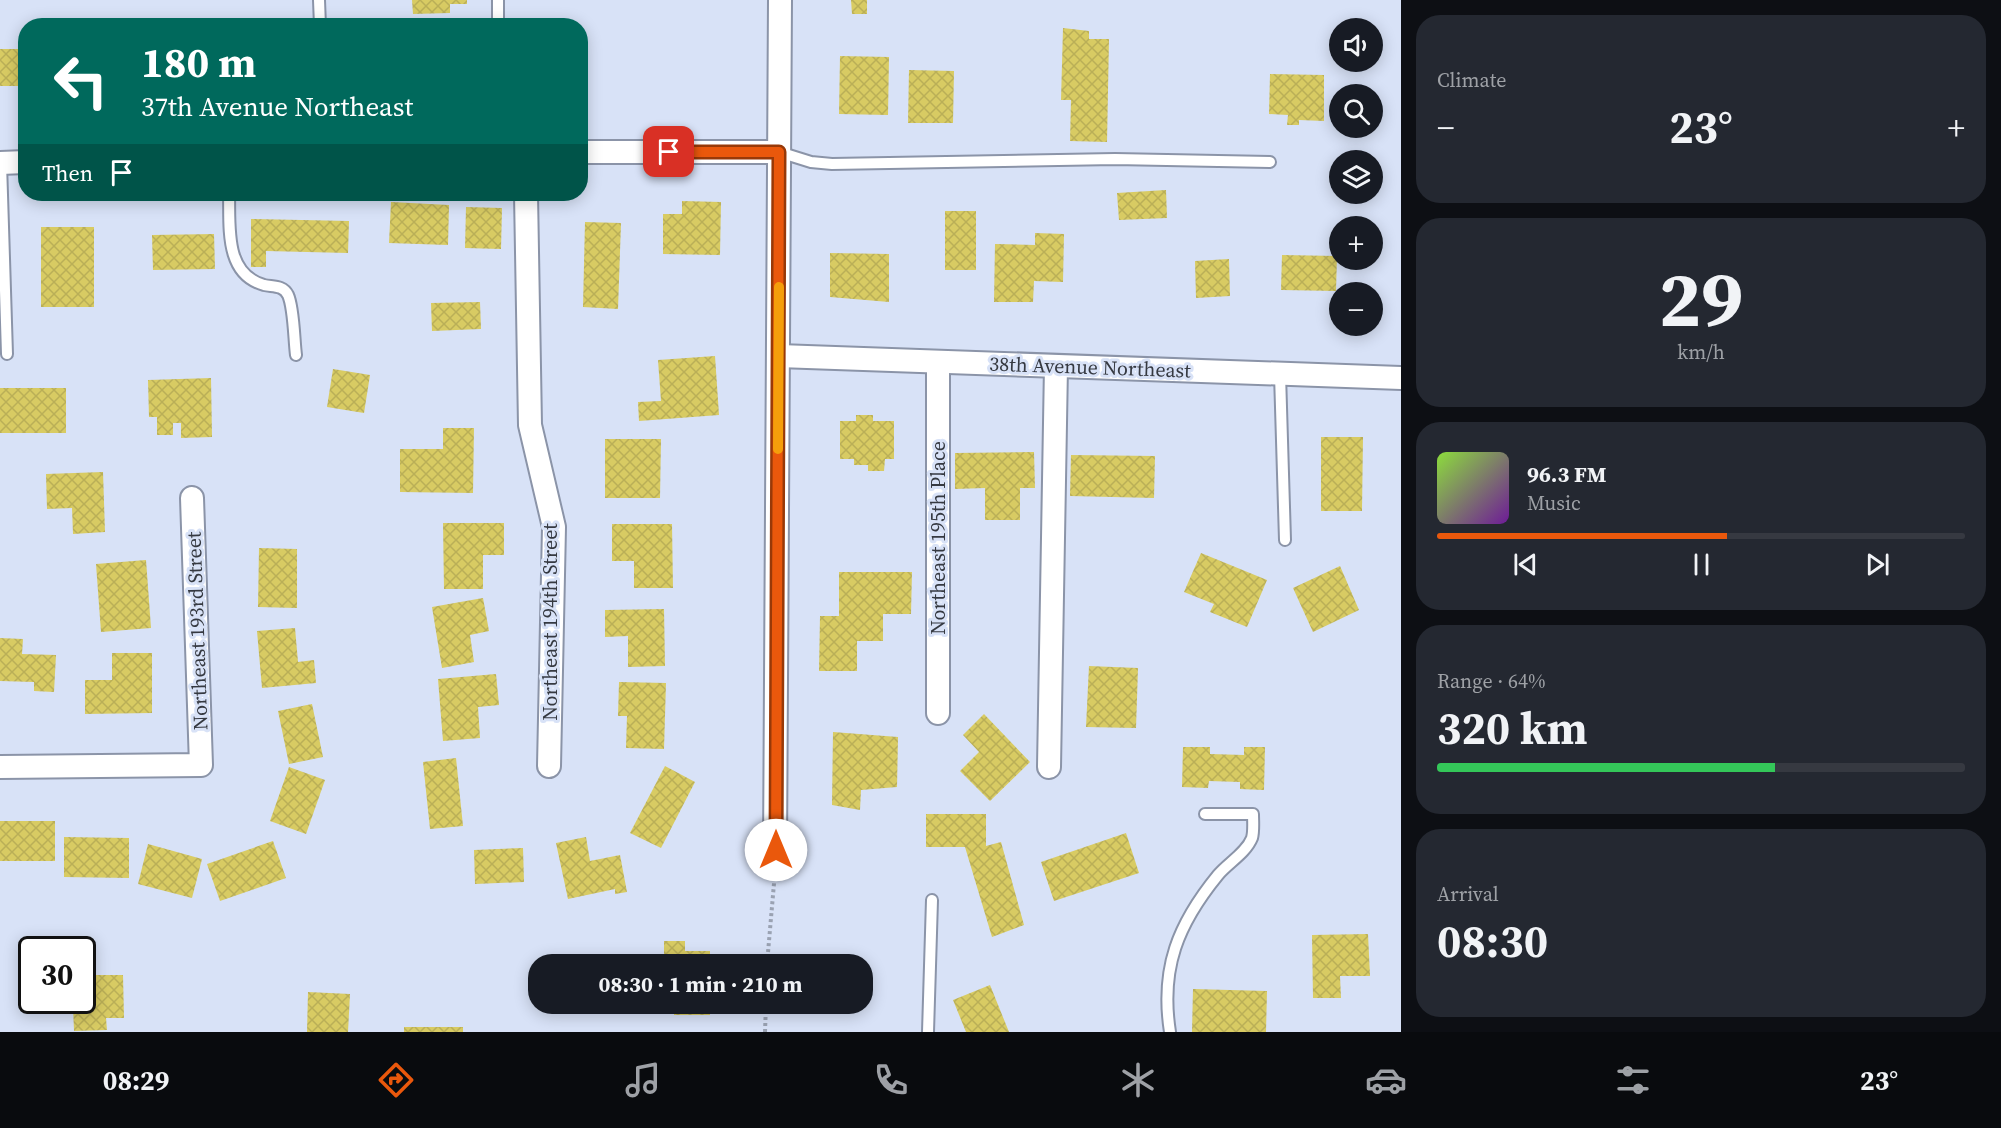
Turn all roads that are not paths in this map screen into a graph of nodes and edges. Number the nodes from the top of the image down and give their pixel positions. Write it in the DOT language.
graph roads {
  1 [pos="318,0"];
  2 [pos="498,0"];
  3 [pos="780,0"];
  4 [pos="319,18"];
  5 [pos="498,18"];
  6 [pos="588,152"];
  7 [pos="779,152"];
  8 [pos="18,162"];
  9 [pos="1270,162"];
  10 [pos="0,163"];
  11 [pos="228,201"];
  12 [pos="526,201"];
  13 [pos="6,354"];
  14 [pos="296,355"];
  15 [pos="779,356"];
  16 [pos="938,362"];
  17 [pos="1056,366"];
  18 [pos="1280,374"];
  19 [pos="1401,378"];
  20 [pos="192,498"];
  21 [pos="1285,540"];
  22 [pos="938,713"];
  23 [pos="549,766"];
  24 [pos="0,767"];
  25 [pos="1049,767"];
  26 [pos="1204,814"];
  27 [pos="776,850"];
  28 [pos="932,900"];
  29 [pos="928,1032"];
  30 [pos="1170,1032"];
  1 -- 4 [label="lane"];
  2 -- 5 [label="lane"];
  3 -- 7 [label="street"];
  6 -- 7 [label="street"];
  7 -- 9 [label="lane"];
  7 -- 15 [label="street"];
  8 -- 10 [label="street"];
  10 -- 13 [label="lane"];
  11 -- 14 [label="lane"];
  12 -- 23 [label="street, Northeast 194th Street"];
  15 -- 16 [label="street, 38th Avenue Northeast"];
  15 -- 27 [label="street"];
  16 -- 17 [label="street, 38th Avenue Northeast"];
  16 -- 22 [label="street, Northeast 195th Place"];
  17 -- 18 [label="street, 38th Avenue Northeast"];
  17 -- 25 [label="street"];
  18 -- 19 [label="street, 38th Avenue Northeast"];
  18 -- 21 [label="lane"];
  20 -- 24 [label="street, Northeast 193rd Street"];
  26 -- 30 [label="lane"];
  28 -- 29 [label="lane"];
}
